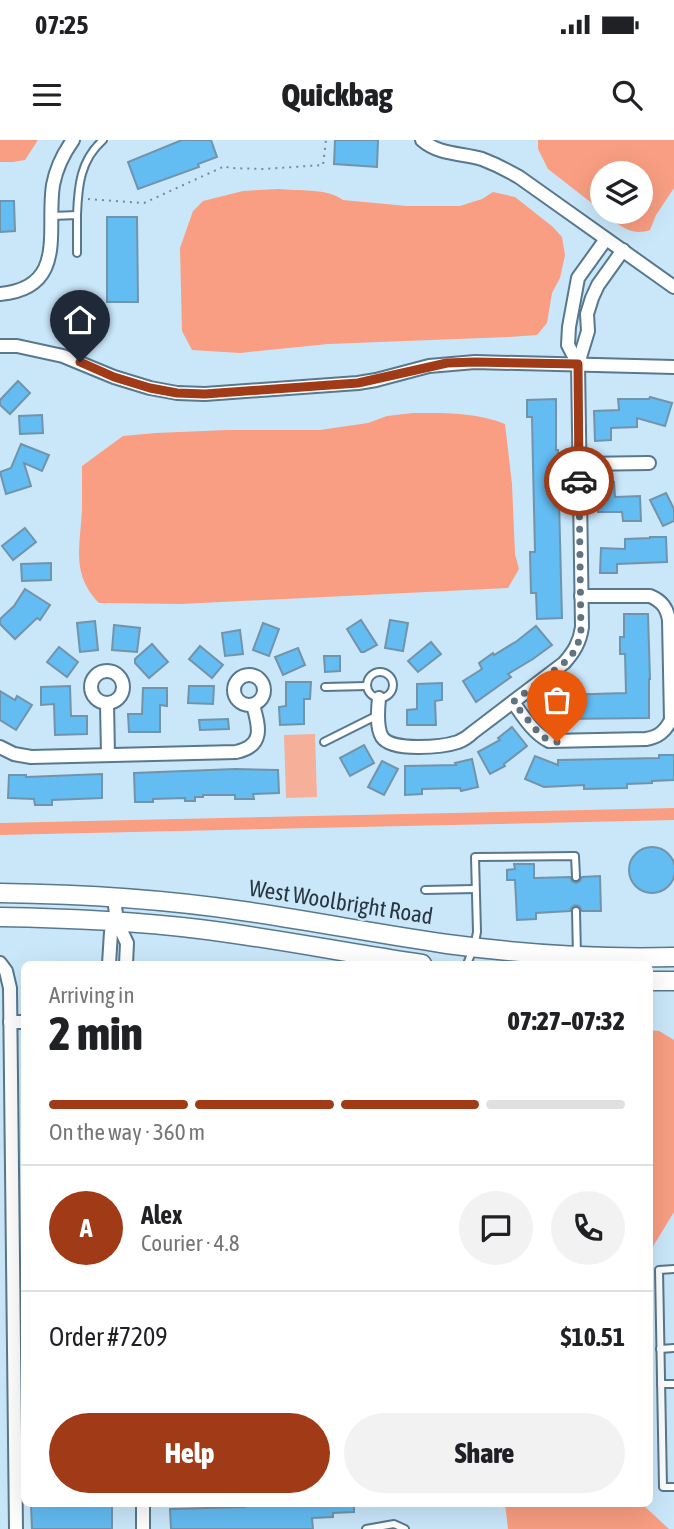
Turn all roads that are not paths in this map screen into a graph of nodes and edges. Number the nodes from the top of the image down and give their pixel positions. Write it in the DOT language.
graph roads {
  1 [pos="73,140"];
  2 [pos="103,140"];
  3 [pos="422,140"];
  4 [pos="77,215"];
  5 [pos="52,216"];
  6 [pos="606,239"];
  7 [pos="622,250"];
  8 [pos="77,253"];
  9 [pos="674,287"];
  10 [pos="0,294"];
  11 [pos="0,345"];
  12 [pos="578,364"];
  13 [pos="674,367"];
  14 [pos="649,463"];
  15 [pos="579,464"];
  16 [pos="581,596"];
  17 [pos="367,686"];
  18 [pos="325,687"];
  19 [pos="379,698"];
  20 [pos="107,702"];
  21 [pos="513,702"];
  22 [pos="253,705"];
  23 [pos="378,715"];
  24 [pos="324,742"];
  25 [pos="0,747"];
  26 [pos="108,755"];
  27 [pos="576,877"];
  28 [pos="475,889"];
  29 [pos="425,890"];
  30 [pos="0,893"];
  31 [pos="114,898"];
  32 [pos="576,911"];
  33 [pos="0,917"];
  34 [pos="117,922"];
  35 [pos="474,947"];
  36 [pos="674,957"];
  37 [pos="577,960"];
  38 [pos="109,961"];
  39 [pos="126,961"];
  40 [pos="403,961"];
  41 [pos="468,961"];
  42 [pos="0,963"];
  43 [pos="653,981"];
  44 [pos="674,981"];
  45 [pos="10,1022"];
  46 [pos="21,1022"];
  47 [pos="19,1252"];
  48 [pos="674,1269"];
  49 [pos="660,1349"];
  50 [pos="674,1349"];
  51 [pos="19,1372"];
  52 [pos="662,1384"];
  53 [pos="674,1384"];
  54 [pos="674,1487"];
  55 [pos="20,1493"];
  56 [pos="144,1507"];
  57 [pos="16,1529"];
  58 [pos="143,1529"];
  59 [pos="366,1529"];
  60 [pos="405,1529"];
  1 -- 5 [label="street"];
  2 -- 4 [label="lane"];
  3 -- 6 [label="street"];
  4 -- 5 [label="lane"];
  4 -- 8 [label="lane"];
  5 -- 10 [label="street"];
  6 -- 7 [label="street"];
  6 -- 12 [label="street"];
  7 -- 9 [label="street"];
  7 -- 12 [label="street"];
  11 -- 12 [label="street"];
  12 -- 13 [label="street"];
  12 -- 15 [label="street"];
  14 -- 15 [label="street"];
  15 -- 16 [label="street"];
  16 -- 21 [label="street"];
  16 -- 21 [label="street"];
  17 -- 18 [label="lane"];
  17 -- 19 [label="lane"];
  17 -- 19 [label="lane"];
  19 -- 23 [label="street"];
  20 -- 26 [label="street"];
  21 -- 23 [label="street"];
  22 -- 26 [label="street"];
  23 -- 24 [label="lane"];
  25 -- 26 [label="street"];
  27 -- 28 [label="lane"];
  28 -- 29 [label="lane"];
  28 -- 35 [label="lane"];
  30 -- 31 [label="main road, West Woolbright Road"];
  31 -- 34 [label="street"];
  31 -- 35 [label="main road, West Woolbright Road"];
  32 -- 37 [label="lane"];
  33 -- 34 [label="main road"];
  34 -- 38 [label="street"];
  34 -- 39 [label="street"];
  34 -- 40 [label="main road"];
  35 -- 37 [label="main road, West Woolbright Road"];
  35 -- 41 [label="lane"];
  36 -- 37 [label="main road, West Woolbright Road"];
  42 -- 45 [label="street"];
  43 -- 44 [label="main road"];
  45 -- 46 [label="street"];
  45 -- 47 [label="street"];
  47 -- 51 [label="street"];
  48 -- 49 [label="lane"];
  49 -- 50 [label="lane"];
  49 -- 52 [label="lane"];
  51 -- 55 [label="street"];
  52 -- 53 [label="lane"];
  52 -- 54 [label="lane"];
  55 -- 57 [label="street"];
  56 -- 58 [label="street"];
  59 -- 60 [label="lane"];
}
